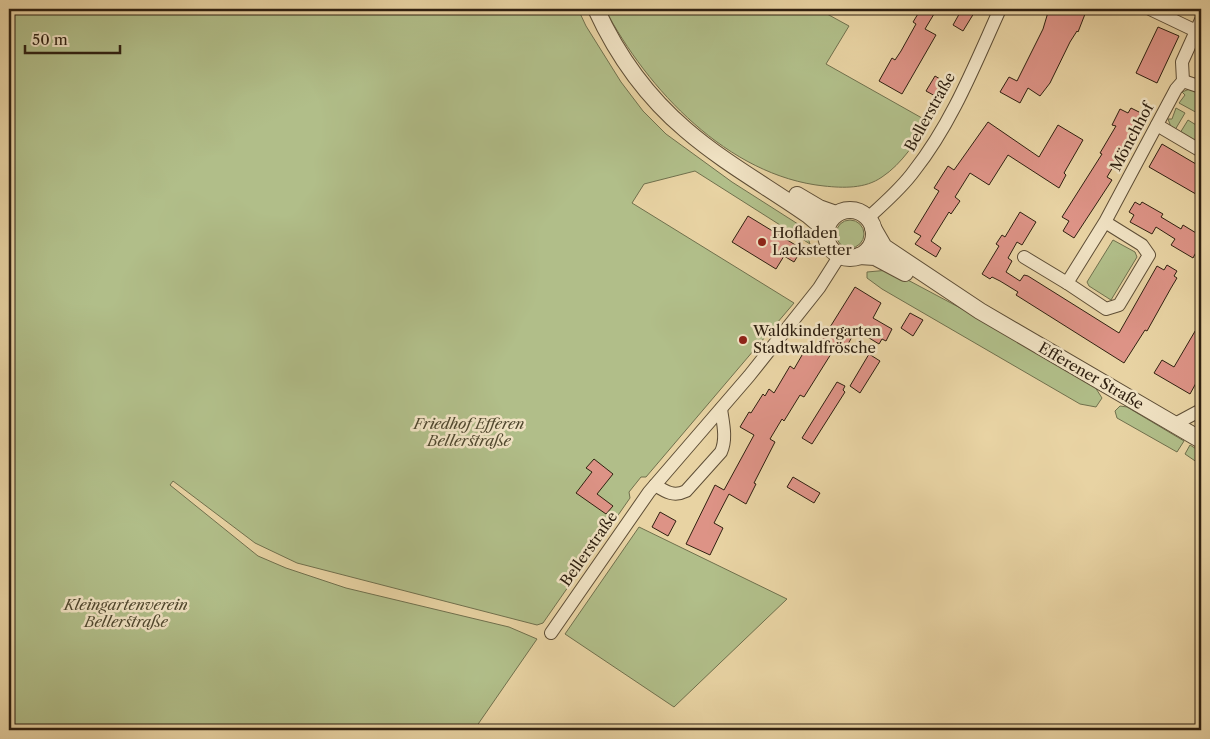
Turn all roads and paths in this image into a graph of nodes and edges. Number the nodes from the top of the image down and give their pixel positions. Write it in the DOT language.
graph roads {
  1 [pos="596,9"];
  2 [pos="1000,9"];
  3 [pos="1150,9"];
  4 [pos="1199,25"];
  5 [pos="1183,75"];
  6 [pos="1201,87"];
  7 [pos="1157,125"];
  8 [pos="706,145"];
  9 [pos="1201,150"];
  10 [pos="836,214"];
  11 [pos="1105,222"];
  12 [pos="871,223"];
  13 [pos="826,233"];
  14 [pos="840,255"];
  15 [pos="859,256"];
  16 [pos="1024,257"];
  17 [pos="1067,283"];
  18 [pos="980,312"];
  19 [pos="721,409"];
  20 [pos="1201,410"];
  21 [pos="1175,424"];
  22 [pos="1201,440"];
  23 [pos="655,485"];
  24 [pos="551,633"];
  1 -- 8 [label="street"];
  2 -- 12 [label="street, Bellerstraße"];
  3 -- 4 [label="street"];
  4 -- 5 [label="street, Mönchhof"];
  5 -- 6 [label="street"];
  5 -- 7 [label="street, Mönchhof"];
  7 -- 9 [label="street"];
  7 -- 11 [label="street, Mönchhof"];
  8 -- 10 [label="street"];
  8 -- 13 [label="street"];
  10 -- 12 [label="street"];
  10 -- 13 [label="street"];
  11 -- 17 [label="street, Mönchhof"];
  11 -- 17 [label="street"];
  12 -- 15 [label="street"];
  12 -- 18 [label="street, Efferener Straße"];
  13 -- 14 [label="street"];
  14 -- 15 [label="street"];
  14 -- 19 [label="street, Bellerstraße"];
  15 -- 18 [label="street, Efferener Straße"];
  16 -- 17 [label="street"];
  18 -- 21 [label="street, Efferener Straße"];
  19 -- 23 [label="street, Bellerstraße"];
  19 -- 23 [label="street"];
  20 -- 21 [label="street"];
  21 -- 22 [label="street, Efferener Straße"];
  23 -- 24 [label="street, Bellerstraße"];
}
